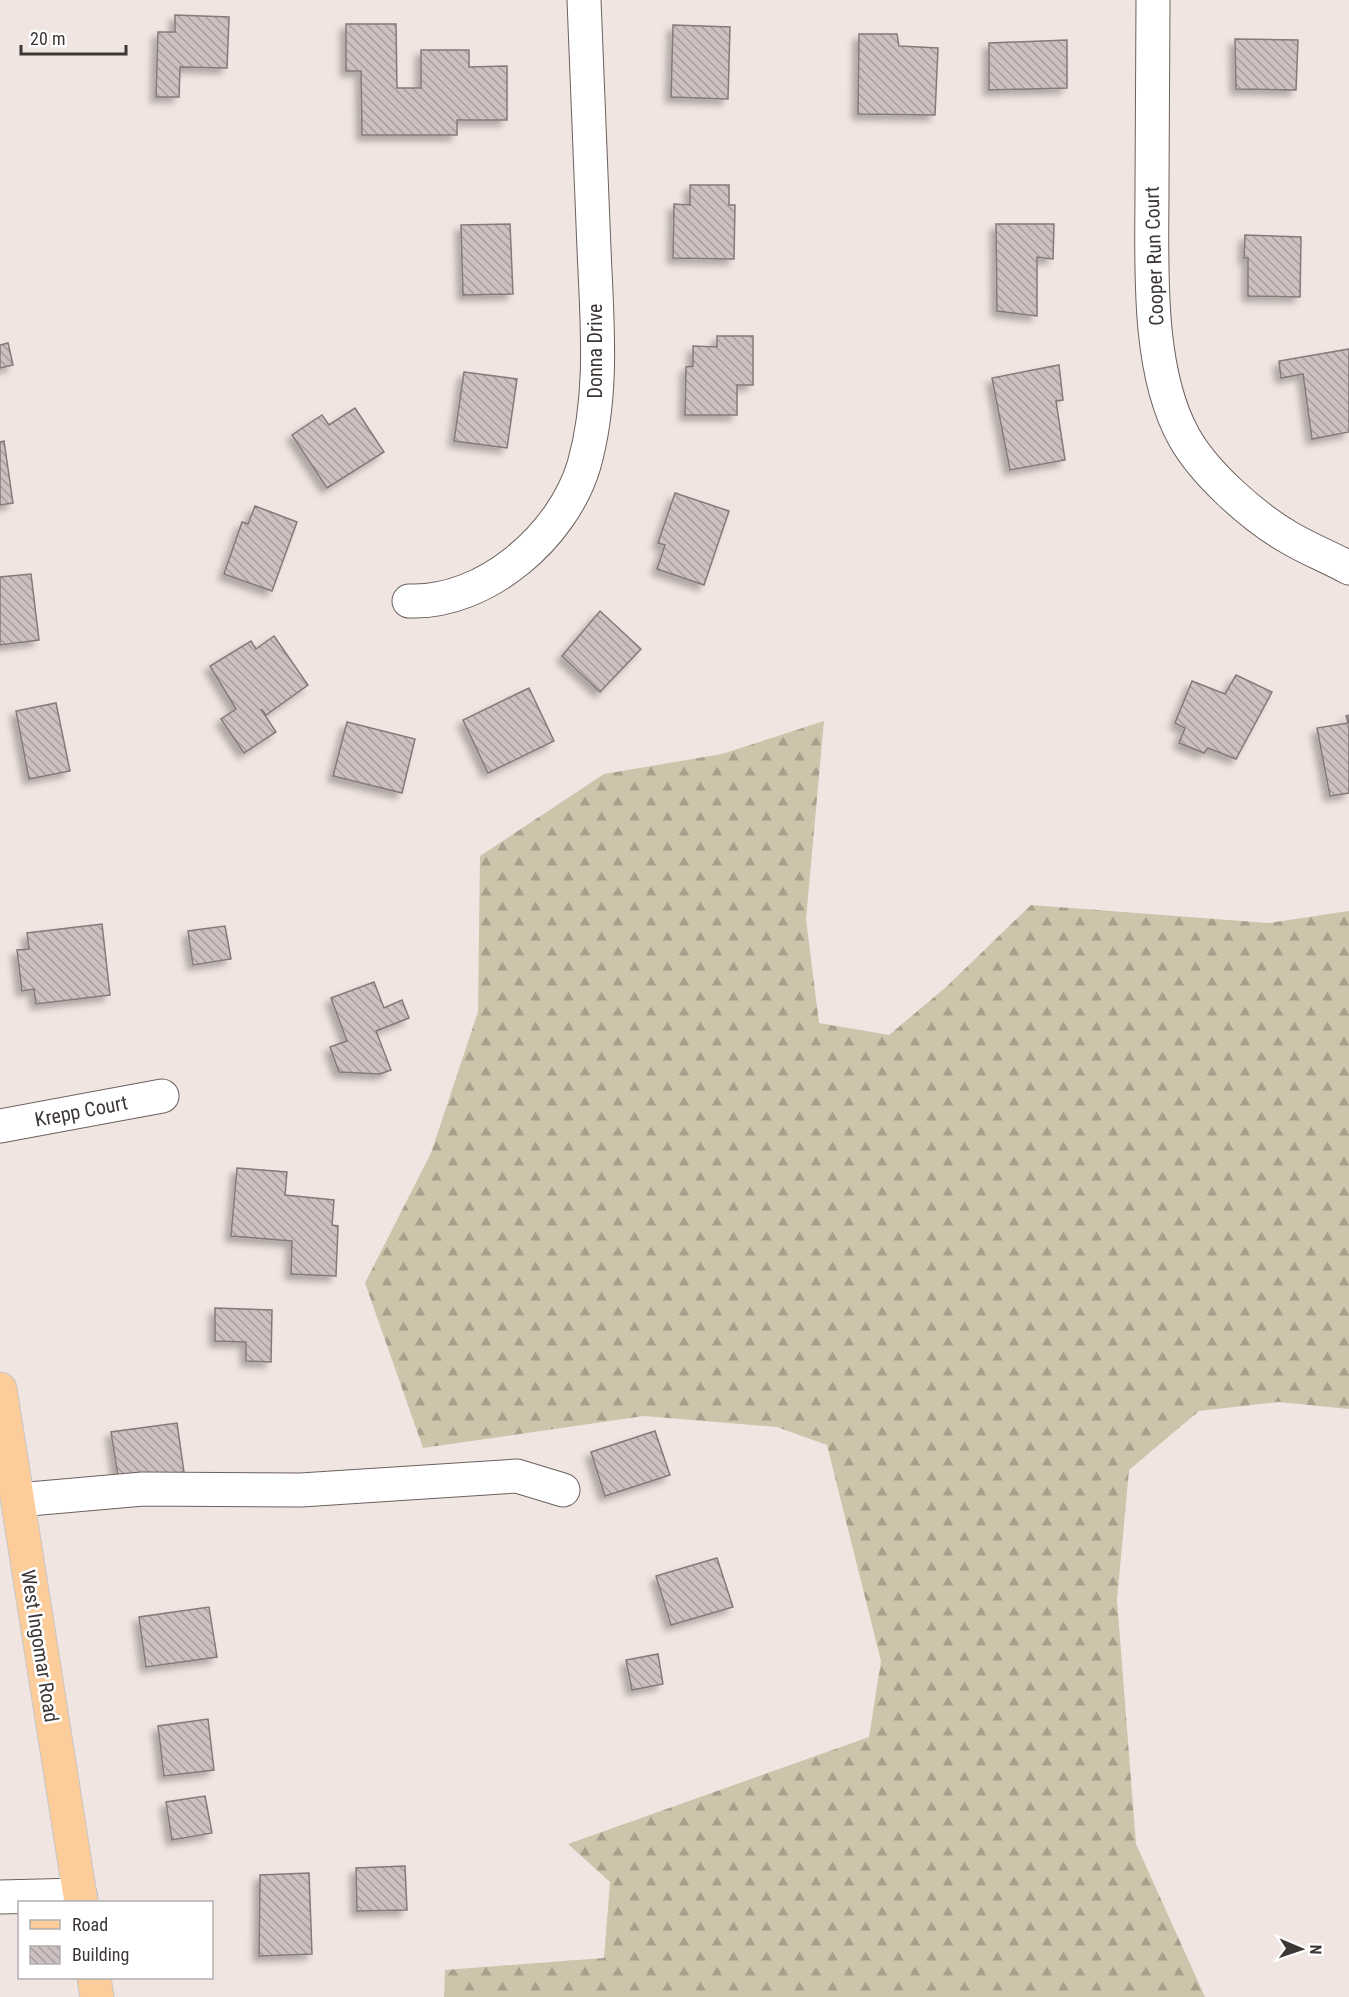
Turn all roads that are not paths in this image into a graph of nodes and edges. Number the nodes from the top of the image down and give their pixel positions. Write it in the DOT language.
graph roads {
  1 [pos="584,0"];
  2 [pos="1153,0"];
  3 [pos="1349,568"];
  4 [pos="409,601"];
  5 [pos="162,1096"];
  6 [pos="0,1126"];
  7 [pos="0,1389"];
  8 [pos="563,1491"];
  9 [pos="18,1500"];
  10 [pos="0,1897"];
  11 [pos="81,1898"];
  12 [pos="94,1979"];
  13 [pos="97,1997"];
  1 -- 4 [label="street, Donna Drive"];
  2 -- 3 [label="street, Cooper Run Court"];
  5 -- 6 [label="street, Krepp Court"];
  7 -- 9 [label="main road, West Ingomar Road"];
  8 -- 9 [label="street"];
  9 -- 11 [label="main road, West Ingomar Road"];
  10 -- 11 [label="street"];
  12 -- 13 [label="main road"];
}
